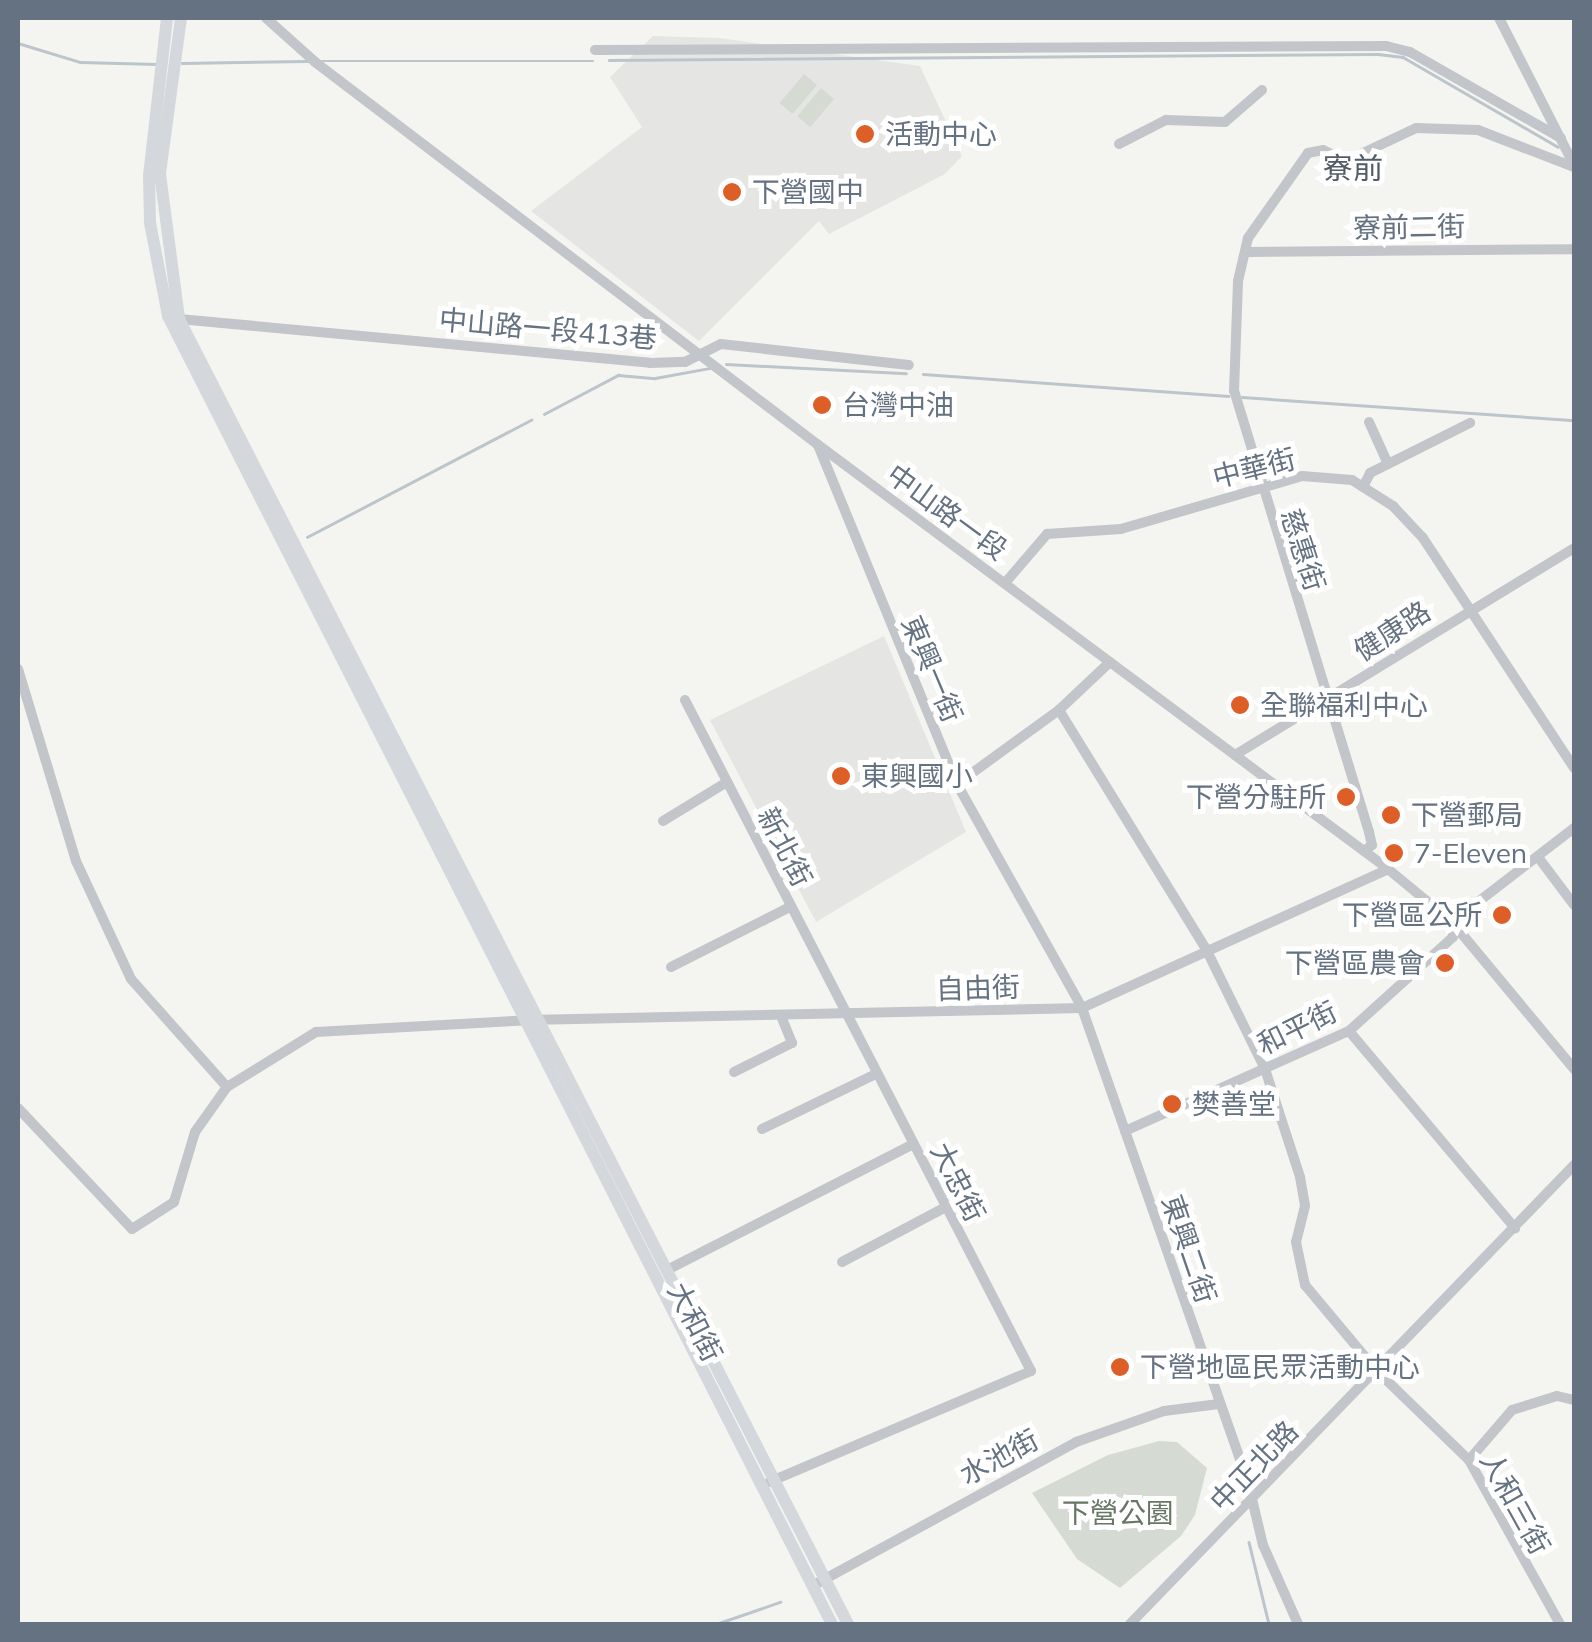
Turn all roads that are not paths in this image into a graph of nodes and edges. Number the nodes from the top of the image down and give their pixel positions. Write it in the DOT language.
graph roads {
  1 [pos="168,18"];
  2 [pos="181,18"];
  3 [pos="266,18"];
  4 [pos="1500,18"];
  5 [pos="595,50"];
  6 [pos="1262,90"];
  7 [pos="1561,138"];
  8 [pos="1119,144"];
  9 [pos="1574,166"];
  10 [pos="1574,248"];
  11 [pos="1244,252"];
  12 [pos="180,319"];
  13 [pos="702,353"];
  14 [pos="908,365"];
  15 [pos="1368,422"];
  16 [pos="1470,423"];
  17 [pos="818,444"];
  18 [pos="1388,464"];
  19 [pos="1259,486"];
  20 [pos="1362,487"];
  21 [pos="1574,548"];
  22 [pos="1005,582"];
  23 [pos="1468,609"];
  24 [pos="1110,662"];
  25 [pos="18,669"];
  26 [pos="1327,699"];
  27 [pos="685,700"];
  28 [pos="1058,710"];
  29 [pos="1236,754"];
  30 [pos="1574,768"];
  31 [pos="726,782"];
  32 [pos="957,784"];
  33 [pos="663,821"];
  34 [pos="1574,828"];
  35 [pos="1364,852"];
  36 [pos="1538,857"];
  37 [pos="1388,869"];
  38 [pos="1574,906"];
  39 [pos="790,907"];
  40 [pos="1452,922"];
  41 [pos="1207,951"];
  42 [pos="671,967"];
  43 [pos="1082,1008"];
  44 [pos="845,1015"];
  45 [pos="781,1016"];
  46 [pos="534,1020"];
  47 [pos="1349,1031"];
  48 [pos="1264,1069"];
  49 [pos="1574,1070"];
  50 [pos="734,1072"];
  51 [pos="876,1074"];
  52 [pos="227,1087"];
  53 [pos="18,1108"];
  54 [pos="762,1129"];
  55 [pos="1125,1132"];
  56 [pos="913,1144"];
  57 [pos="1574,1165"];
  58 [pos="946,1207"];
  59 [pos="1515,1228"];
  60 [pos="842,1262"];
  61 [pos="668,1269"];
  62 [pos="1376,1370"];
  63 [pos="1574,1400"];
  64 [pos="1218,1404"];
  65 [pos="1470,1460"];
  66 [pos="770,1482"];
  67 [pos="1250,1505"];
  68 [pos="819,1583"];
  69 [pos="832,1624"];
  70 [pos="848,1624"];
  71 [pos="1130,1624"];
  72 [pos="1298,1624"];
  73 [pos="1560,1624"];
  1 -- 46 [label="main road"];
  2 -- 12 [label="main road"];
  3 -- 13 [label="street, 中山路一段"];
  4 -- 7 [label="street"];
  5 -- 7 [label="street"];
  6 -- 8 [label="street"];
  7 -- 9 [label="street"];
  9 -- 11 [label="street"];
  10 -- 11 [label="street, 寮前二街"];
  11 -- 19 [label="street, 慈惠街"];
  12 -- 13 [label="street, 中山路一段413巷"];
  12 -- 46 [label="main road"];
  13 -- 14 [label="street, 中山路一段413巷"];
  13 -- 17 [label="street, 中山路一段"];
  15 -- 18 [label="street"];
  16 -- 18 [label="street"];
  17 -- 22 [label="street, 中山路一段"];
  17 -- 32 [label="street, 東興一街"];
  18 -- 20 [label="street"];
  19 -- 20 [label="street, 中華街"];
  19 -- 22 [label="street, 中華街"];
  19 -- 26 [label="street, 慈惠街"];
  20 -- 23 [label="street, 中華街"];
  21 -- 23 [label="street, 健康路"];
  22 -- 24 [label="street, 中山路一段"];
  23 -- 26 [label="street, 健康路"];
  23 -- 30 [label="street, 中華街"];
  24 -- 28 [label="street"];
  24 -- 29 [label="street, 中山路一段"];
  25 -- 52 [label="street"];
  26 -- 29 [label="street, 健康路"];
  26 -- 35 [label="street, 慈惠街"];
  27 -- 31 [label="street, 新北街"];
  28 -- 32 [label="street"];
  28 -- 41 [label="street, 人和三街"];
  29 -- 35 [label="street, 中山路一段"];
  31 -- 33 [label="street"];
  31 -- 39 [label="street, 新北街"];
  32 -- 43 [label="street, 東興一街"];
  34 -- 36 [label="street"];
  35 -- 37 [label="street, 中山路一段"];
  36 -- 38 [label="street"];
  36 -- 40 [label="street"];
  37 -- 40 [label="street, 中山路一段"];
  37 -- 41 [label="street, 自由街"];
  39 -- 42 [label="street"];
  39 -- 44 [label="street, 新北街"];
  40 -- 47 [label="street, 和平街"];
  40 -- 49 [label="street, 中山路一段"];
  41 -- 43 [label="street, 自由街"];
  41 -- 48 [label="street, 人和三街"];
  43 -- 44 [label="street, 自由街"];
  43 -- 55 [label="street, 東興二街"];
  44 -- 45 [label="street, 自由街"];
  44 -- 51 [label="street, 大忠街"];
  45 -- 46 [label="street, 自由街"];
  45 -- 50 [label="street"];
  46 -- 52 [label="street, 自由街"];
  46 -- 61 [label="main road, 大和街"];
  46 -- 66 [label="main road, 大和街"];
  47 -- 48 [label="street, 和平街"];
  47 -- 59 [label="street"];
  48 -- 55 [label="street, 和平街"];
  48 -- 62 [label="street, 人和三街"];
  51 -- 54 [label="street"];
  51 -- 56 [label="street, 大忠街"];
  52 -- 53 [label="street"];
  55 -- 64 [label="street, 東興二街"];
  56 -- 58 [label="street, 大忠街"];
  56 -- 61 [label="street"];
  57 -- 59 [label="street, 中正北路"];
  58 -- 60 [label="street"];
  58 -- 66 [label="street, 大忠街"];
  59 -- 62 [label="street, 中正北路"];
  61 -- 66 [label="main road, 大和街"];
  62 -- 65 [label="street, 人和三街"];
  62 -- 67 [label="street, 中正北路"];
  63 -- 65 [label="street"];
  64 -- 67 [label="street, 東興二街"];
  64 -- 68 [label="street, 水池街"];
  65 -- 73 [label="street, 人和三街"];
  66 -- 68 [label="main road, 大和街"];
  67 -- 71 [label="street, 中正北路"];
  67 -- 72 [label="street, 東興二街"];
  68 -- 69 [label="main road, 大和街"];
  68 -- 70 [label="main road, 大和街"];
}
